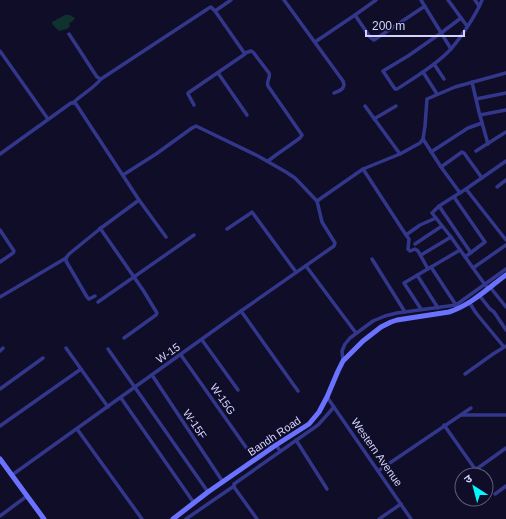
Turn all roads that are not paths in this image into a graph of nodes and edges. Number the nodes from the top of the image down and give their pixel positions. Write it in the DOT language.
graph roads {
  1 [pos="231,0"];
  2 [pos="284,0"];
  3 [pos="376,0"];
  4 [pos="421,0"];
  5 [pos="448,0"];
  6 [pos="475,0"];
  7 [pos="482,0"];
  8 [pos="425,6"];
  9 [pos="479,6"];
  10 [pos="215,11"];
  11 [pos="355,16"];
  12 [pos="461,18"];
  13 [pos="467,26"];
  14 [pos="441,33"];
  15 [pos="69,34"];
  16 [pos="315,42"];
  17 [pos="451,49"];
  18 [pos="0,51"];
  19 [pos="245,53"];
  20 [pos="434,64"];
  21 [pos="423,72"];
  22 [pos="218,73"];
  23 [pos="506,73"];
  24 [pos="101,79"];
  25 [pos="444,79"];
  26 [pos="472,82"];
  27 [pos="334,93"];
  28 [pos="506,93"];
  29 [pos="437,94"];
  30 [pos="476,99"];
  31 [pos="73,103"];
  32 [pos="194,105"];
  33 [pos="365,106"];
  34 [pos="396,106"];
  35 [pos="506,110"];
  36 [pos="247,115"];
  37 [pos="480,115"];
  38 [pos="48,119"];
  39 [pos="374,119"];
  40 [pos="482,123"];
  41 [pos="506,132"];
  42 [pos="422,139"];
  43 [pos="488,144"];
  44 [pos="431,152"];
  45 [pos="476,152"];
  46 [pos="0,154"];
  47 [pos="400,154"];
  48 [pos="268,161"];
  49 [pos="506,161"];
  50 [pos="441,167"];
  51 [pos="363,169"];
  52 [pos="123,175"];
  53 [pos="482,178"];
  54 [pos="506,180"];
  55 [pos="497,187"];
  56 [pos="466,189"];
  57 [pos="460,193"];
  58 [pos="454,197"];
  59 [pos="139,200"];
  60 [pos="317,200"];
  61 [pos="439,206"];
  62 [pos="436,218"];
  63 [pos="442,226"];
  64 [pos="100,228"];
  65 [pos="227,229"];
  66 [pos="0,230"];
  67 [pos="194,235"];
  68 [pos="406,235"];
  69 [pos="166,237"];
  70 [pos="451,237"];
  71 [pos="506,240"];
  72 [pos="415,244"];
  73 [pos="506,245"];
  74 [pos="460,250"];
  75 [pos="471,253"];
  76 [pos="421,255"];
  77 [pos="465,257"];
  78 [pos="66,258"];
  79 [pos="372,259"];
  80 [pos="0,262"];
  81 [pos="306,266"];
  82 [pos="430,268"];
  83 [pos="473,268"];
  84 [pos="506,269"];
  85 [pos="296,272"];
  86 [pos="417,275"];
  87 [pos="134,276"];
  88 [pos="505,276"];
  89 [pos="487,286"];
  90 [pos="0,293"];
  91 [pos="479,295"];
  92 [pos="95,296"];
  93 [pos="0,297"];
  94 [pos="98,302"];
  95 [pos="469,302"];
  96 [pos="456,305"];
  97 [pos="506,307"];
  98 [pos="438,308"];
  99 [pos="421,310"];
  100 [pos="241,311"];
  101 [pos="405,312"];
  102 [pos="506,330"];
  103 [pos="356,334"];
  104 [pos="124,338"];
  105 [pos="202,340"];
  106 [pos="505,347"];
  107 [pos="66,348"];
  108 [pos="108,349"];
  109 [pos="181,355"];
  110 [pos="43,358"];
  111 [pos="343,361"];
  112 [pos="81,369"];
  113 [pos="464,374"];
  114 [pos="152,375"];
  115 [pos="136,387"];
  116 [pos="0,389"];
  117 [pos="238,390"];
  118 [pos="298,391"];
  119 [pos="327,397"];
  120 [pos="120,398"];
  121 [pos="108,407"];
  122 [pos="334,407"];
  123 [pos="471,408"];
  124 [pos="460,415"];
  125 [pos="506,415"];
  126 [pos="444,425"];
  127 [pos="0,426"];
  128 [pos="77,429"];
  129 [pos="296,440"];
  130 [pos="276,445"];
  131 [pos="506,448"];
  132 [pos="280,451"];
  133 [pos="0,459"];
  134 [pos="378,471"];
  135 [pos="12,476"];
  136 [pos="223,482"];
  137 [pos="234,486"];
  138 [pos="506,486"];
  139 [pos="327,489"];
  140 [pos="208,492"];
  141 [pos="495,494"];
  142 [pos="27,496"];
  143 [pos="194,503"];
  144 [pos="401,504"];
  145 [pos="0,516"];
  146 [pos="44,519"];
  147 [pos="142,519"];
  148 [pos="173,519"];
  149 [pos="186,519"];
  150 [pos="257,519"];
  151 [pos="379,519"];
  152 [pos="411,519"];
  1 -- 10 [label="street"];
  2 -- 16 [label="street"];
  3 -- 11 [label="street"];
  4 -- 8 [label="street"];
  5 -- 12 [label="street"];
  6 -- 9 [label="street"];
  7 -- 9 [label="street"];
  8 -- 11 [label="street"];
  8 -- 14 [label="street"];
  9 -- 13 [label="street"];
  10 -- 19 [label="street"];
  10 -- 24 [label="street"];
  11 -- 16 [label="street"];
  12 -- 13 [label="street"];
  12 -- 14 [label="street"];
  13 -- 17 [label="street"];
  14 -- 17 [label="street"];
  14 -- 21 [label="street"];
  15 -- 24 [label="street"];
  16 -- 27 [label="street"];
  17 -- 20 [label="street"];
  18 -- 38 [label="street"];
  19 -- 22 [label="street"];
  19 -- 48 [label="street"];
  20 -- 21 [label="street"];
  20 -- 25 [label="street"];
  21 -- 29 [label="street"];
  22 -- 32 [label="street"];
  22 -- 36 [label="street"];
  23 -- 26 [label="street"];
  24 -- 31 [label="street"];
  26 -- 29 [label="street"];
  26 -- 30 [label="street"];
  28 -- 30 [label="street"];
  29 -- 42 [label="street"];
  30 -- 37 [label="street"];
  31 -- 38 [label="street"];
  31 -- 52 [label="street"];
  33 -- 39 [label="street"];
  34 -- 39 [label="street"];
  35 -- 37 [label="street"];
  37 -- 40 [label="street"];
  38 -- 46 [label="street"];
  39 -- 47 [label="street"];
  40 -- 43 [label="street"];
  40 -- 44 [label="street"];
  41 -- 43 [label="street"];
  42 -- 44 [label="street"];
  42 -- 47 [label="street"];
  43 -- 45 [label="street"];
  44 -- 50 [label="street"];
  47 -- 51 [label="street"];
  48 -- 52 [label="street"];
  48 -- 60 [label="street"];
  49 -- 53 [label="street"];
  50 -- 53 [label="street"];
  50 -- 57 [label="street"];
  51 -- 60 [label="street"];
  51 -- 68 [label="street"];
  52 -- 59 [label="street"];
  53 -- 56 [label="street"];
  54 -- 55 [label="street"];
  56 -- 57 [label="street"];
  56 -- 71 [label="street"];
  57 -- 58 [label="street"];
  58 -- 61 [label="street"];
  58 -- 75 [label="street"];
  59 -- 64 [label="street"];
  59 -- 69 [label="street"];
  60 -- 81 [label="street, W-15"];
  61 -- 62 [label="street"];
  61 -- 75 [label="street"];
  62 -- 63 [label="street"];
  62 -- 68 [label="street"];
  63 -- 70 [label="street"];
  63 -- 72 [label="street"];
  64 -- 78 [label="street"];
  64 -- 87 [label="street"];
  65 -- 85 [label="street"];
  66 -- 80 [label="street"];
  67 -- 87 [label="street"];
  68 -- 76 [label="street"];
  70 -- 74 [label="street"];
  70 -- 76 [label="street"];
  73 -- 83 [label="street"];
  74 -- 77 [label="street"];
  74 -- 82 [label="street"];
  75 -- 77 [label="street"];
  76 -- 82 [label="street"];
  77 -- 83 [label="street"];
  78 -- 92 [label="street"];
  78 -- 93 [label="street"];
  79 -- 101 [label="street"];
  81 -- 85 [label="street, W-15"];
  81 -- 103 [label="street"];
  82 -- 86 [label="street"];
  82 -- 96 [label="street"];
  83 -- 89 [label="street"];
  84 -- 89 [label="street"];
  85 -- 100 [label="street, W-15"];
  86 -- 98 [label="street"];
  86 -- 99 [label="street"];
  87 -- 94 [label="street"];
  87 -- 104 [label="street"];
  88 -- 89 [label="street, Bandh Road"];
  89 -- 91 [label="street, Bandh Road"];
  89 -- 96 [label="street"];
  89 -- 97 [label="street"];
  90 -- 93 [label="street"];
  91 -- 95 [label="street, Bandh Road"];
  91 -- 102 [label="street"];
  95 -- 106 [label="street"];
  95 -- 111 [label="street, Bandh Road"];
  96 -- 98 [label="street"];
  98 -- 99 [label="street"];
  99 -- 101 [label="street"];
  100 -- 105 [label="street, W-15"];
  100 -- 118 [label="street"];
  101 -- 103 [label="street"];
  103 -- 111 [label="street"];
  105 -- 109 [label="street, W-15"];
  105 -- 117 [label="street"];
  106 -- 113 [label="street"];
  107 -- 112 [label="street"];
  108 -- 115 [label="street"];
  109 -- 114 [label="street, W-15"];
  109 -- 130 [label="street, W-15G"];
  110 -- 116 [label="street"];
  111 -- 119 [label="street, Bandh Road"];
  112 -- 121 [label="street"];
  112 -- 127 [label="street"];
  114 -- 115 [label="street, W-15"];
  114 -- 136 [label="street, W-15F"];
  115 -- 120 [label="street, W-15"];
  115 -- 140 [label="street"];
  119 -- 122 [label="street, Western Avenue"];
  119 -- 130 [label="street, Bandh Road"];
  120 -- 121 [label="street, W-15"];
  120 -- 143 [label="street"];
  121 -- 128 [label="street, W-15"];
  122 -- 129 [label="street"];
  122 -- 134 [label="street, Western Avenue"];
  123 -- 124 [label="street"];
  124 -- 125 [label="street"];
  124 -- 126 [label="street"];
  126 -- 131 [label="street"];
  126 -- 134 [label="street"];
  128 -- 135 [label="street, W-15"];
  128 -- 147 [label="street"];
  129 -- 132 [label="street"];
  129 -- 139 [label="street"];
  130 -- 132 [label="street"];
  130 -- 136 [label="street, Bandh Road"];
  132 -- 137 [label="street"];
  133 -- 135 [label="street"];
  134 -- 144 [label="street, Western Avenue"];
  135 -- 142 [label="street"];
  136 -- 140 [label="street, Bandh Road"];
  137 -- 149 [label="street"];
  137 -- 150 [label="street"];
  138 -- 141 [label="street"];
  140 -- 143 [label="street, Bandh Road"];
  142 -- 145 [label="street"];
  142 -- 146 [label="street"];
  143 -- 148 [label="street, Bandh Road"];
  144 -- 151 [label="street"];
  144 -- 152 [label="street, Western Avenue"];
}
